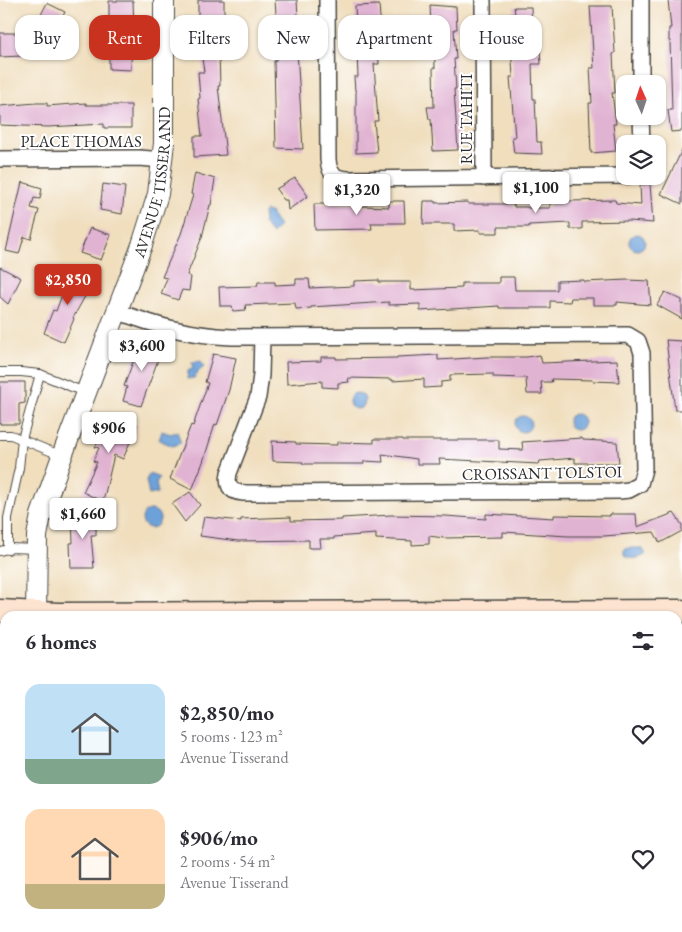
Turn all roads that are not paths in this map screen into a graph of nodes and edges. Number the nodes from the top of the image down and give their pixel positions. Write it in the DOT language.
graph roads {
  1 [pos="164,0"];
  2 [pos="327,0"];
  3 [pos="483,0"];
  4 [pos="641,0"];
  5 [pos="641,75"];
  6 [pos="0,159"];
  7 [pos="163,160"];
  8 [pos="616,176"];
  9 [pos="484,178"];
  10 [pos="116,311"];
  11 [pos="262,337"];
  12 [pos="0,372"];
  13 [pos="40,374"];
  14 [pos="86,393"];
  15 [pos="0,435"];
  16 [pos="22,439"];
  17 [pos="62,456"];
  18 [pos="36,549"];
  19 [pos="4,550"];
  20 [pos="36,611"];
  1 -- 7 [label="street, AVENUE TISSERAND"];
  2 -- 9 [label="street"];
  3 -- 9 [label="street, RUE TAHITI"];
  4 -- 5 [label="street"];
  6 -- 7 [label="street, PLACE THOMAS"];
  7 -- 10 [label="street, AVENUE TISSERAND"];
  8 -- 9 [label="street"];
  10 -- 11 [label="street, CROISSANT TOLSTOI"];
  10 -- 14 [label="street, AVENUE TISSERAND"];
  11 -- 11 [label="street, CROISSANT TOLSTOI"];
  12 -- 13 [label="lane"];
  13 -- 14 [label="lane"];
  13 -- 16 [label="lane"];
  14 -- 17 [label="street, AVENUE TISSERAND"];
  15 -- 16 [label="lane"];
  16 -- 17 [label="lane"];
  16 -- 19 [label="lane"];
  17 -- 18 [label="street, AVENUE TISSERAND"];
  18 -- 19 [label="lane"];
  18 -- 20 [label="street, AVENUE TISSERAND"];
}
